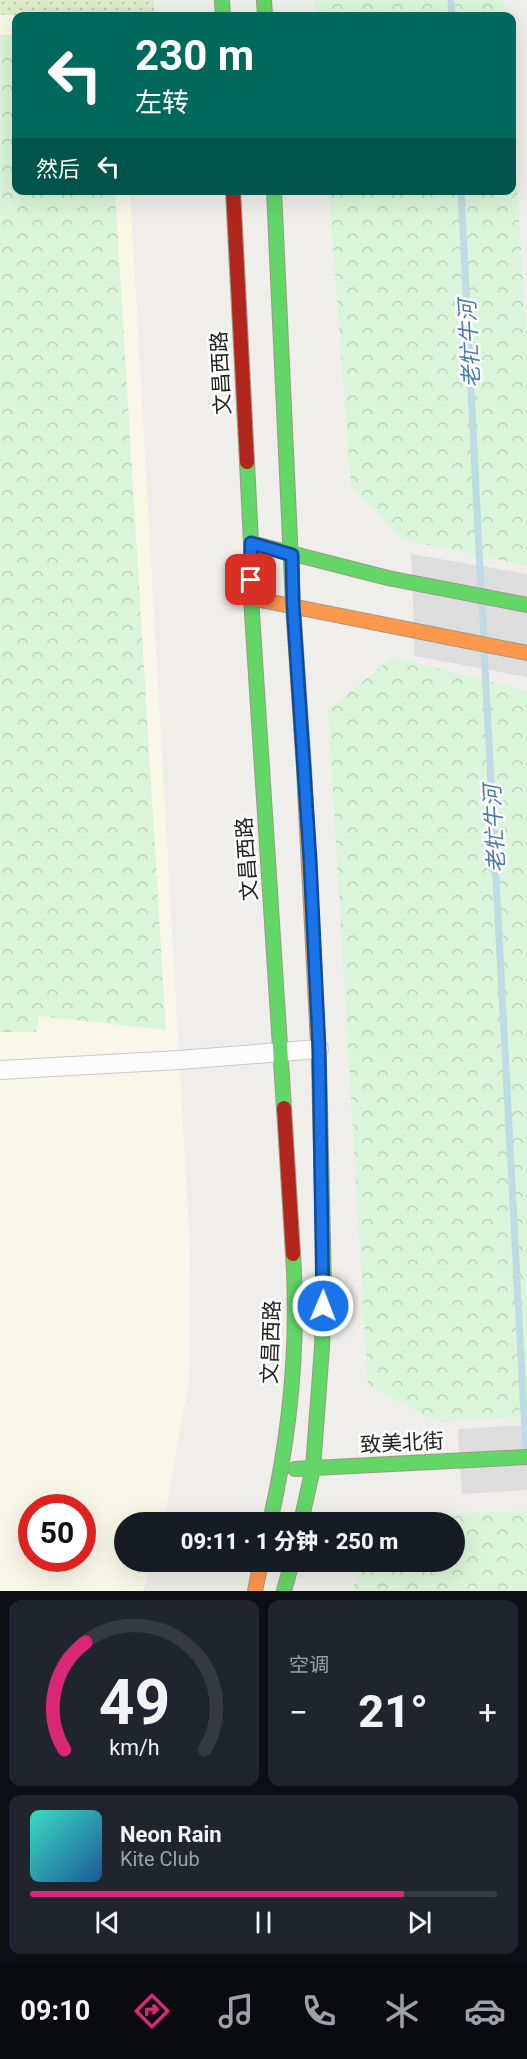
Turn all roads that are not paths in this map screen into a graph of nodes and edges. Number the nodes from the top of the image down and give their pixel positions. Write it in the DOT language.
graph roads {
  1 [pos="232,195"];
  2 [pos="274,195"];
  3 [pos="251,543"];
  4 [pos="292,555"];
  5 [pos="252,598"];
  6 [pos="293,605"];
  7 [pos="527,605"];
  8 [pos="527,653"];
  9 [pos="319,1049"];
  10 [pos="281,1052"];
  11 [pos="0,1070"];
  12 [pos="527,1457"];
  13 [pos="313,1468"];
  14 [pos="280,1470"];
  15 [pos="272,1512"];
  16 [pos="303,1512"];
  17 [pos="259,1572"];
  18 [pos="290,1572"];
  19 [pos="255,1591"];
  20 [pos="285,1591"];
  1 -- 3 [label="main road, 文昌西路"];
  2 -- 4 [label="main road"];
  3 -- 4 [label="main road"];
  3 -- 5 [label="main road, 文昌西路"];
  4 -- 6 [label="main road"];
  4 -- 7 [label="main road"];
  5 -- 6 [label="main road"];
  5 -- 10 [label="main road, 文昌西路"];
  6 -- 8 [label="main road"];
  6 -- 9 [label="main road"];
  9 -- 10 [label="street"];
  9 -- 13 [label="main road"];
  10 -- 11 [label="street"];
  10 -- 14 [label="main road, 文昌西路"];
  12 -- 13 [label="main road, 致美北街"];
  13 -- 14 [label="main road, 致美北街"];
  13 -- 16 [label="main road"];
  14 -- 15 [label="main road, 文昌西路"];
  17 -- 19 [label="main road"];
  18 -- 20 [label="main road"];
}
